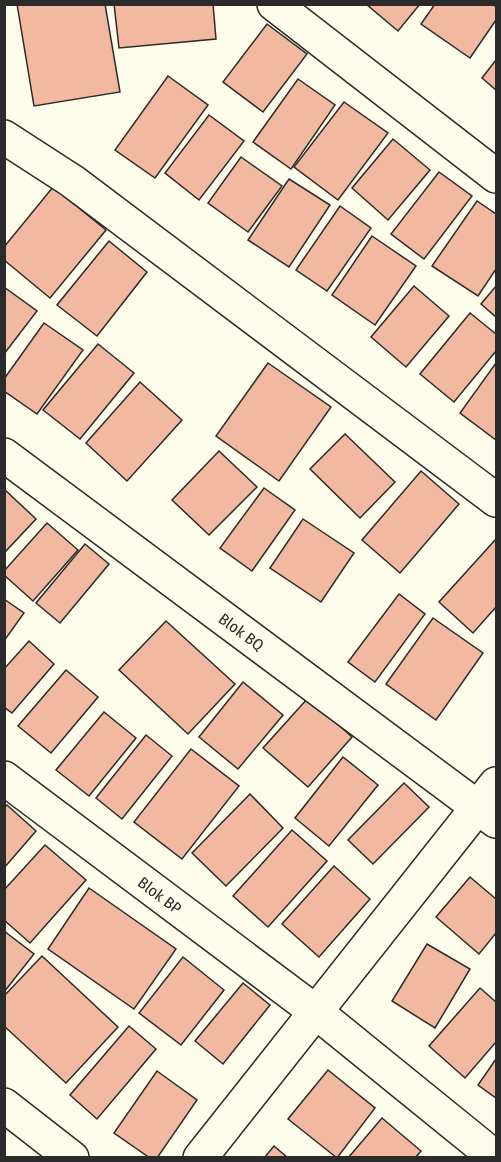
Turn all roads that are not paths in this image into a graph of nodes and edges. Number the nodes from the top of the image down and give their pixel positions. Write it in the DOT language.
graph roads {
  1 [pos="274,4"];
  2 [pos="4,137"];
  3 [pos="496,176"];
  4 [pos="4,454"];
  5 [pos="496,500"];
  6 [pos="4,778"];
  7 [pos="490,804"];
  8 [pos="316,1012"];
  9 [pos="4,1105"];
  10 [pos="72,1158"];
  11 [pos="200,1158"];
  12 [pos="496,1158"];
  1 -- 3 [label="street"];
  2 -- 5 [label="street"];
  4 -- 7 [label="street, Blok BQ"];
  6 -- 8 [label="street, Blok BP"];
  7 -- 8 [label="street"];
  8 -- 11 [label="street"];
  8 -- 12 [label="street, Blok BP"];
  9 -- 10 [label="street"];
}
